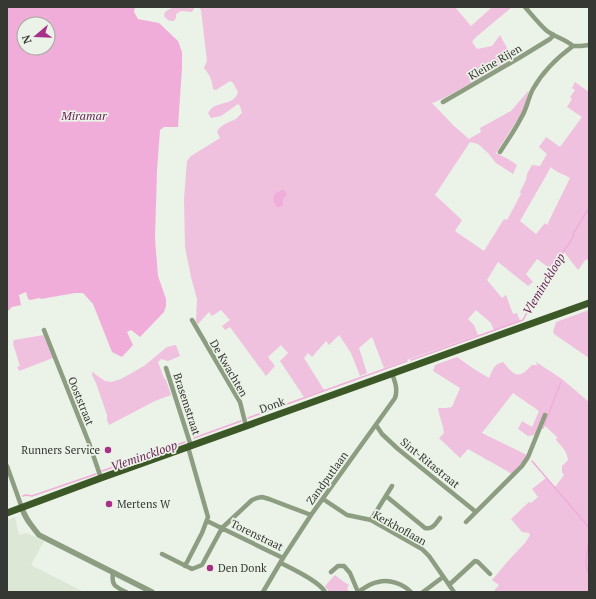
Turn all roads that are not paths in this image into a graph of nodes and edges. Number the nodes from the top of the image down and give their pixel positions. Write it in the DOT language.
graph roads {
  1 [pos="525,7"];
  2 [pos="554,35"];
  3 [pos="589,45"];
  4 [pos="573,46"];
  5 [pos="443,102"];
  6 [pos="500,152"];
  7 [pos="589,302"];
  8 [pos="192,320"];
  9 [pos="44,330"];
  10 [pos="166,368"];
  11 [pos="392,373"];
  12 [pos="545,415"];
  13 [pos="376,425"];
  14 [pos="246,426"];
  15 [pos="190,447"];
  16 [pos="7,466"];
  17 [pos="101,478"];
  18 [pos="392,486"];
  19 [pos="386,496"];
  20 [pos="323,499"];
  21 [pos="22,508"];
  22 [pos="476,512"];
  23 [pos="7,513"];
  24 [pos="311,514"];
  25 [pos="440,518"];
  26 [pos="371,520"];
  27 [pos="207,521"];
  28 [pos="466,522"];
  29 [pos="222,528"];
  30 [pos="162,554"];
  31 [pos="282,560"];
  32 [pos="185,566"];
  33 [pos="113,572"];
  34 [pos="331,572"];
  35 [pos="490,574"];
  36 [pos="443,577"];
  37 [pos="449,585"];
  38 [pos="126,592"];
  39 [pos="152,592"];
  40 [pos="263,592"];
  41 [pos="325,592"];
  42 [pos="358,592"];
  43 [pos="411,592"];
  44 [pos="423,592"];
  45 [pos="454,592"];
  1 -- 2 [label="street"];
  2 -- 4 [label="street"];
  2 -- 5 [label="street, Kleine Rijen"];
  3 -- 4 [label="street"];
  4 -- 6 [label="street"];
  7 -- 11 [label="main road, Donk"];
  8 -- 14 [label="street, De Kwachten"];
  9 -- 17 [label="street, Ooststraat"];
  10 -- 15 [label="street, Brasemstraat"];
  11 -- 13 [label="street, Zandputlaan"];
  11 -- 14 [label="main road, Donk"];
  12 -- 22 [label="street"];
  13 -- 20 [label="street, Zandputlaan"];
  13 -- 22 [label="street, Sint-Ritastraat"];
  14 -- 15 [label="main road, Donk"];
  15 -- 17 [label="main road, Donk"];
  15 -- 27 [label="street, Brasemstraat"];
  16 -- 21 [label="street"];
  17 -- 21 [label="main road, Donk"];
  18 -- 19 [label="street"];
  19 -- 25 [label="street"];
  19 -- 26 [label="street"];
  20 -- 24 [label="street, Zandputlaan"];
  20 -- 26 [label="street, Kerkhoflaan"];
  21 -- 23 [label="main road, Donk"];
  21 -- 33 [label="street"];
  22 -- 28 [label="street"];
  24 -- 29 [label="street"];
  24 -- 31 [label="street, Zandputlaan"];
  26 -- 36 [label="street, Kerkhoflaan"];
  27 -- 29 [label="street, Torenstraat"];
  27 -- 32 [label="street"];
  29 -- 31 [label="street, Torenstraat"];
  29 -- 32 [label="street"];
  30 -- 32 [label="street"];
  31 -- 40 [label="street, Zandputlaan"];
  31 -- 41 [label="street, Torenstraat"];
  33 -- 38 [label="street"];
  33 -- 39 [label="street"];
  34 -- 42 [label="street"];
  35 -- 37 [label="street"];
  36 -- 37 [label="street, Kerkhoflaan"];
  36 -- 44 [label="street"];
  37 -- 45 [label="street, Kerkhoflaan"];
  42 -- 43 [label="street"];
}
